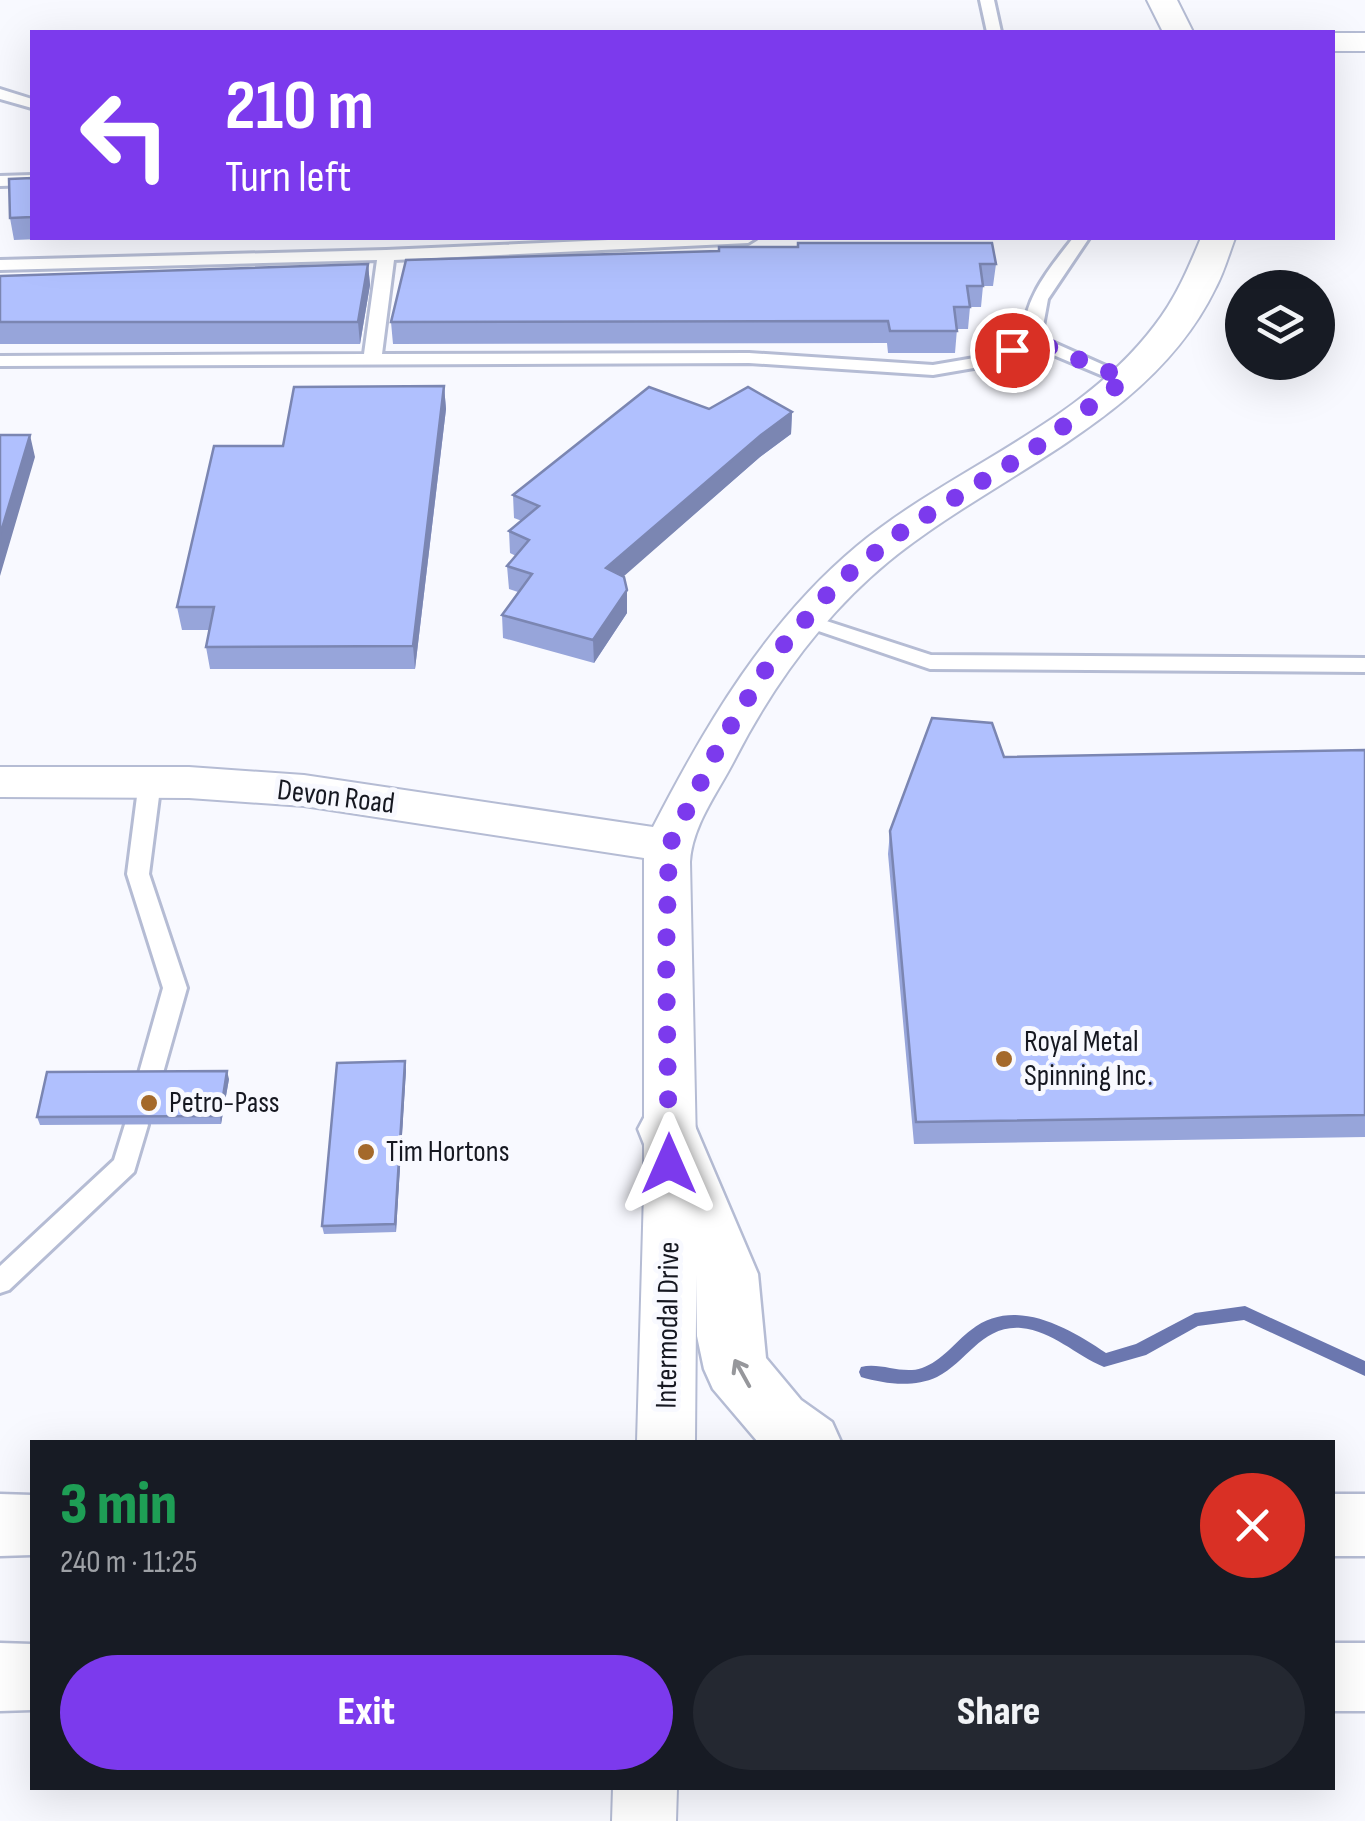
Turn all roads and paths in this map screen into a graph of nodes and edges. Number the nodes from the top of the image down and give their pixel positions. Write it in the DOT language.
graph roads {
  1 [pos="987,0"];
  2 [pos="1162,0"];
  3 [pos="994,30"];
  4 [pos="1177,30"];
  5 [pos="1335,42"];
  6 [pos="1365,42"];
  7 [pos="0,94"];
  8 [pos="30,103"];
  9 [pos="30,180"];
  10 [pos="0,182"];
  11 [pos="652,240"];
  12 [pos="1080,240"];
  13 [pos="1217,240"];
  14 [pos="411,245"];
  15 [pos="386,254"];
  16 [pos="0,265"];
  17 [pos="1032,340"];
  18 [pos="372,360"];
  19 [pos="0,361"];
  20 [pos="1126,379"];
  21 [pos="805,620"];
  22 [pos="1365,665"];
  23 [pos="0,782"];
  24 [pos="150,782"];
  25 [pos="669,846"];
  26 [pos="149,1080"];
  27 [pos="136,1125"];
  28 [pos="668,1129"];
  29 [pos="0,1282"];
  30 [pos="666,1440"];
  31 [pos="805,1440"];
  32 [pos="0,1524"];
  33 [pos="30,1525"];
  34 [pos="1335,1525"];
  35 [pos="1365,1525"];
  36 [pos="0,1677"];
  37 [pos="30,1677"];
  38 [pos="1365,1677"];
  39 [pos="1335,1678"];
  40 [pos="645,1790"];
  41 [pos="644,1821"];
  1 -- 3 [label="lane"];
  2 -- 4 [label="street"];
  5 -- 6 [label="street"];
  7 -- 8 [label="lane"];
  9 -- 10 [label="lane"];
  11 -- 14 [label="lane"];
  12 -- 17 [label="lane"];
  13 -- 20 [label="street, Intermodal Drive"];
  14 -- 15 [label="lane"];
  15 -- 16 [label="lane"];
  15 -- 18 [label="lane"];
  17 -- 18 [label="lane"];
  17 -- 20 [label="lane"];
  18 -- 19 [label="lane"];
  20 -- 21 [label="street, Intermodal Drive"];
  21 -- 22 [label="lane"];
  21 -- 25 [label="street, Intermodal Drive"];
  23 -- 24 [label="street, Devon Road"];
  24 -- 25 [label="street, Devon Road"];
  24 -- 26 [label="lane"];
  25 -- 28 [label="street, Intermodal Drive"];
  27 -- 29 [label="lane"];
  28 -- 30 [label="street, Intermodal Drive"];
  31 -- 28 [label="main road, one-way"];
  32 -- 33 [label="main road"];
  34 -- 35 [label="main road"];
  36 -- 37 [label="main road"];
  38 -- 39 [label="main road"];
  40 -- 41 [label="street"];
}
